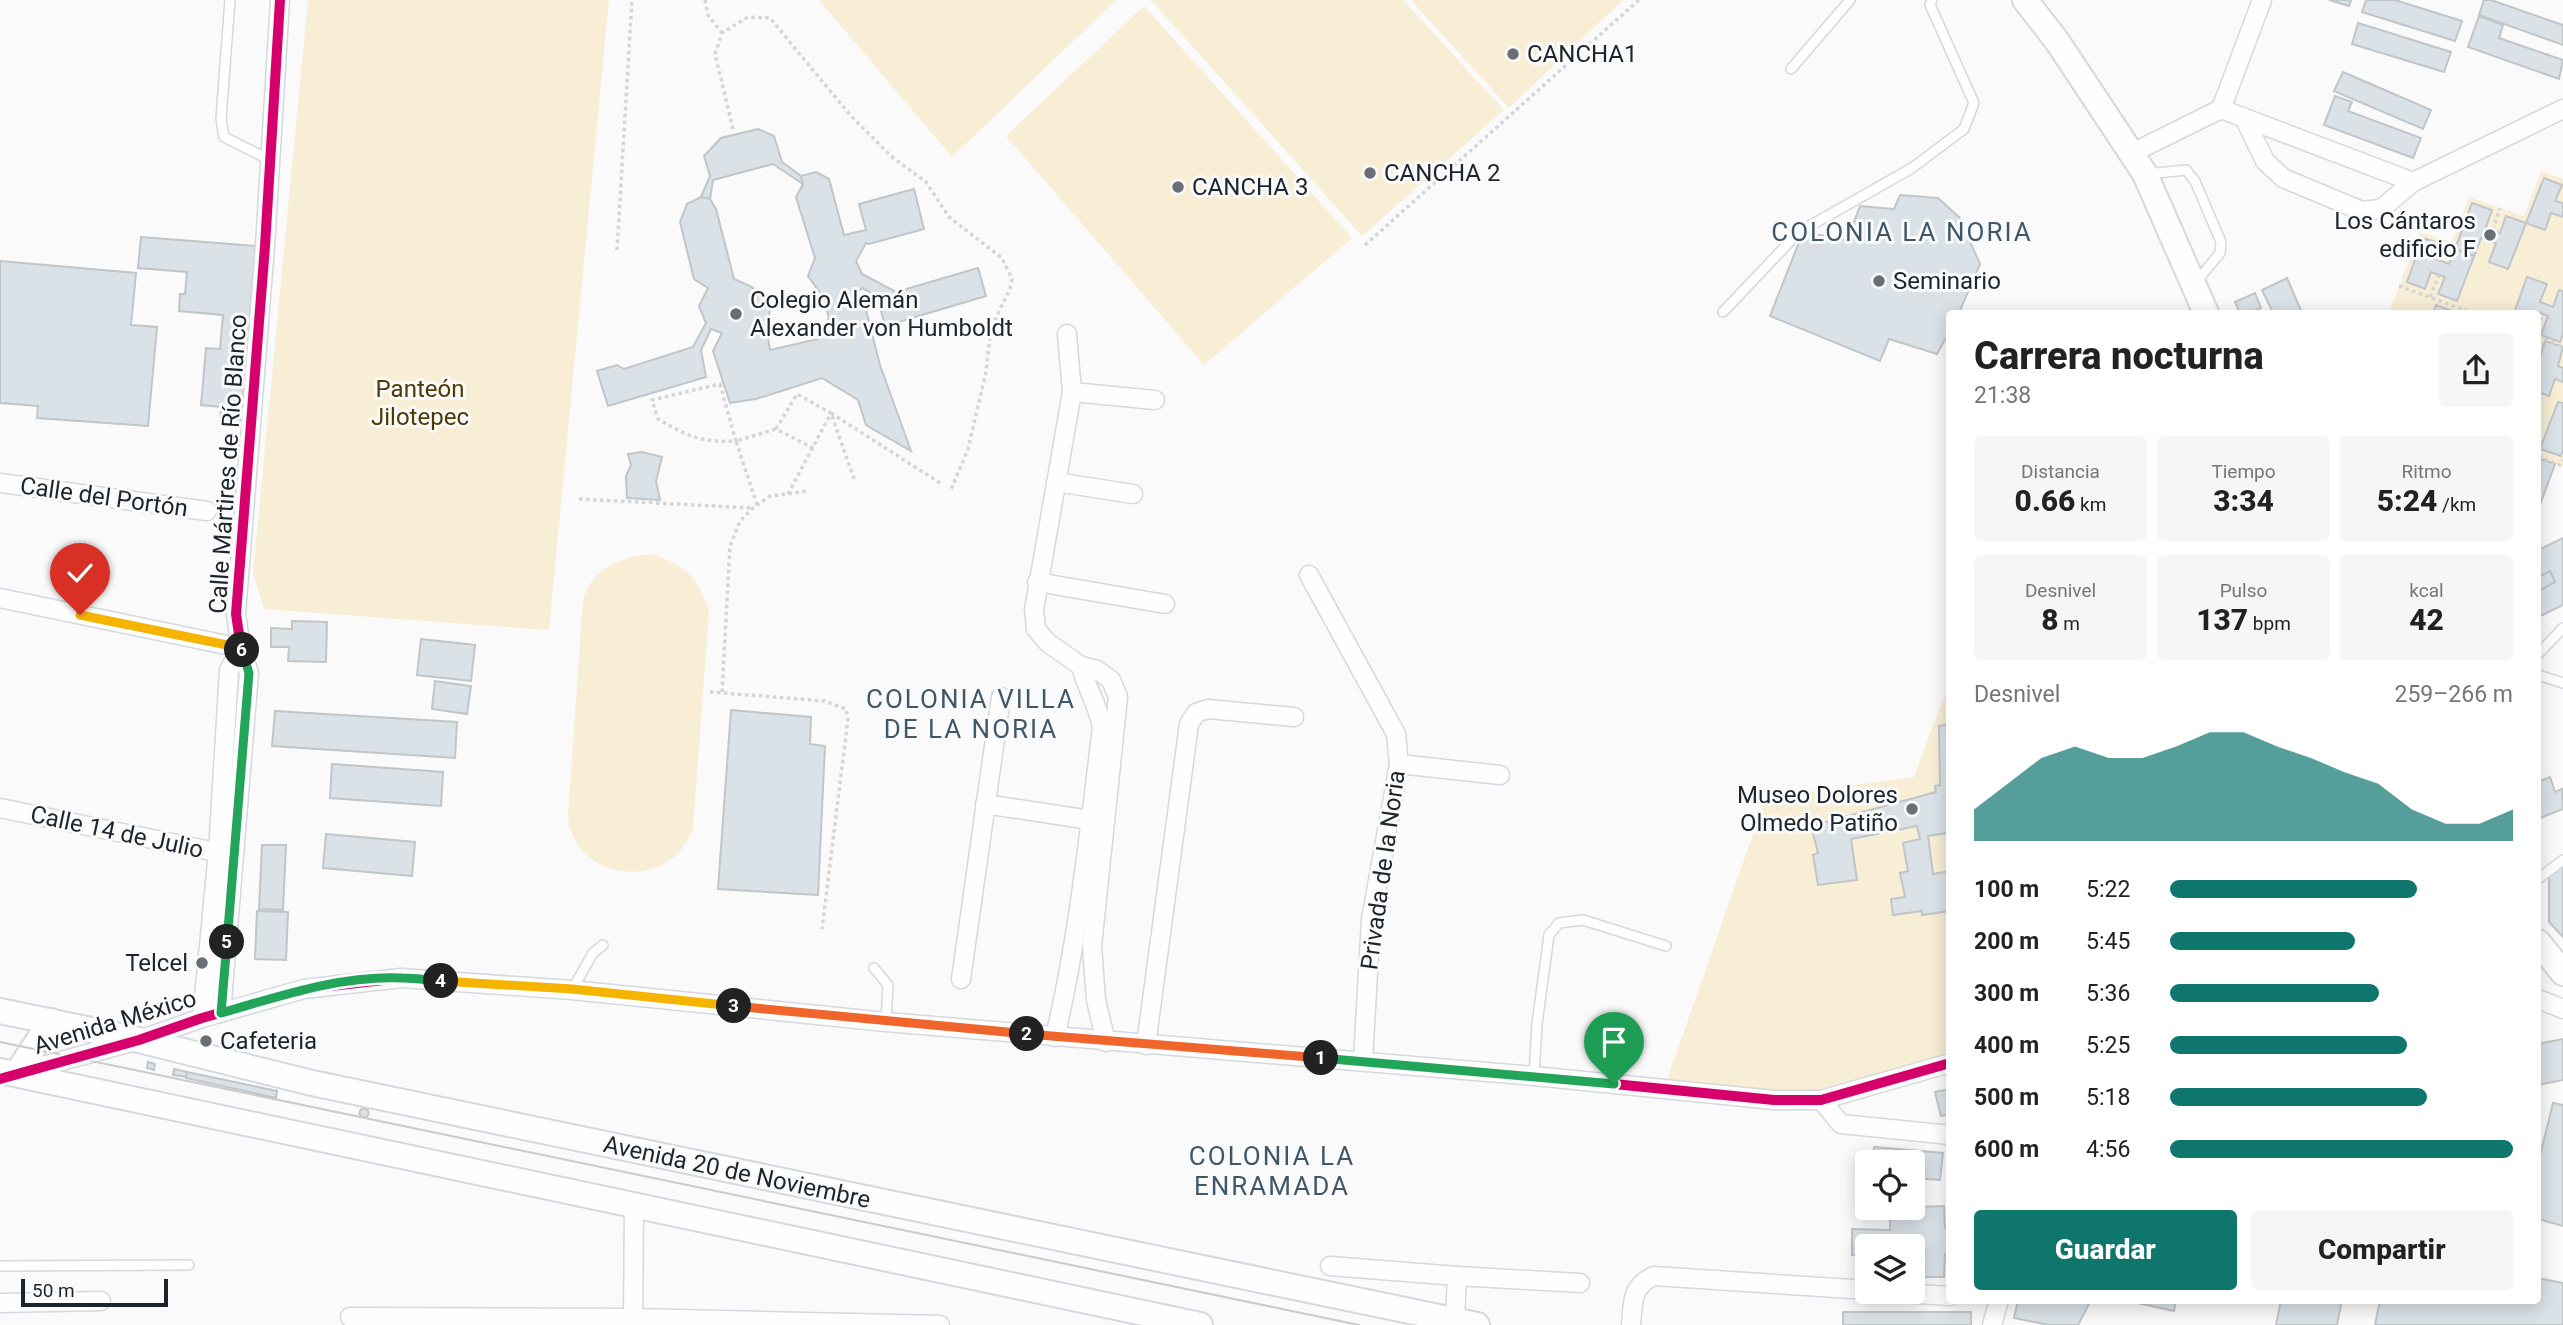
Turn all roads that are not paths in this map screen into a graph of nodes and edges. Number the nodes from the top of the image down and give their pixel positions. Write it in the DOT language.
graph roads {
  1 [pos="230,0"];
  2 [pos="280,0"];
  3 [pos="1850,0"];
  4 [pos="1932,0"];
  5 [pos="2025,0"];
  6 [pos="2262,0"];
  7 [pos="1791,69"];
  8 [pos="2221,109"];
  9 [pos="2563,109"];
  10 [pos="2244,118"];
  11 [pos="2132,153"];
  12 [pos="270,160"];
  13 [pos="2145,174"];
  14 [pos="2413,182"];
  15 [pos="2194,285"];
  16 [pos="2205,310"];
  17 [pos="1723,312"];
  18 [pos="1068,334"];
  19 [pos="1072,392"];
  20 [pos="1155,400"];
  21 [pos="1056,482"];
  22 [pos="0,483"];
  23 [pos="1133,494"];
  24 [pos="207,511"];
  25 [pos="1309,575"];
  26 [pos="1037,582"];
  27 [pos="0,598"];
  28 [pos="1165,604"];
  29 [pos="2563,628"];
  30 [pos="242,648"];
  31 [pos="2541,651"];
  32 [pos="1082,666"];
  33 [pos="2541,676"];
  34 [pos="2563,683"];
  35 [pos="1001,697"];
  36 [pos="1294,717"];
  37 [pos="1399,764"];
  38 [pos="1500,775"];
  39 [pos="1103,779"];
  40 [pos="985,804"];
  41 [pos="0,808"];
  42 [pos="1090,820"];
  43 [pos="226,854"];
  44 [pos="2563,860"];
  45 [pos="1092,871"];
  46 [pos="2541,877"];
  47 [pos="1073,942"];
  48 [pos="603,945"];
  49 [pos="1092,946"];
  50 [pos="1666,946"];
  51 [pos="2541,946"];
  52 [pos="874,968"];
  53 [pos="2563,973"];
  54 [pos="961,979"];
  55 [pos="572,989"];
  56 [pos="2541,1000"];
  57 [pos="2563,1009"];
  58 [pos="0,1011"];
  59 [pos="221,1013"];
  60 [pos="202,1018"];
  61 [pos="51,1021"];
  62 [pos="886,1022"];
  63 [pos="1055,1037"];
  64 [pos="139,1040"];
  65 [pos="1106,1042"];
  66 [pos="1146,1045"];
  67 [pos="1363,1061"];
  68 [pos="1946,1064"];
  69 [pos="5,1074"];
  70 [pos="1534,1076"];
  71 [pos="1821,1100"];
  72 [pos="1946,1135"];
  73 [pos="634,1207"];
  74 [pos="190,1265"];
  75 [pos="0,1266"];
  76 [pos="1330,1266"];
  77 [pos="1457,1276"];
  78 [pos="1580,1283"];
  79 [pos="1855,1289"];
  80 [pos="1925,1294"];
  81 [pos="1946,1296"];
  82 [pos="101,1301"];
  83 [pos="0,1303"];
  84 [pos="1998,1304"];
  85 [pos="350,1317"];
  86 [pos="633,1322"];
  87 [pos="1466,1323"];
  88 [pos="940,1325"];
  89 [pos="1200,1325"];
  90 [pos="1631,1325"];
  91 [pos="1992,1325"];
  1 -- 12 [label="lane"];
  2 -- 12 [label="street, Calle Mártires de Río Blanco"];
  3 -- 7 [label="lane"];
  4 -- 17 [label="lane"];
  5 -- 11 [label="main road"];
  6 -- 8 [label="street"];
  8 -- 10 [label="street"];
  8 -- 11 [label="street"];
  9 -- 14 [label="street"];
  10 -- 14 [label="street"];
  10 -- 14 [label="street"];
  11 -- 13 [label="main road"];
  12 -- 30 [label="street, Calle Mártires de Río Blanco"];
  13 -- 15 [label="main road"];
  13 -- 15 [label="lane"];
  15 -- 16 [label="main road"];
  18 -- 19 [label="street"];
  19 -- 20 [label="street"];
  19 -- 21 [label="street"];
  21 -- 23 [label="street"];
  21 -- 26 [label="street"];
  22 -- 24 [label="street, Calle del Portón"];
  25 -- 37 [label="street, Privada de la Noria"];
  26 -- 28 [label="street"];
  26 -- 32 [label="street"];
  27 -- 30 [label="street"];
  29 -- 31 [label="lane"];
  30 -- 43 [label="street, Calle Mártires de Río Blanco"];
  32 -- 39 [label="street"];
  32 -- 39 [label="street"];
  33 -- 34 [label="lane"];
  35 -- 40 [label="street"];
  36 -- 66 [label="street"];
  37 -- 38 [label="street"];
  37 -- 67 [label="street, Privada de la Noria"];
  39 -- 42 [label="street"];
  39 -- 45 [label="street"];
  40 -- 42 [label="street"];
  40 -- 54 [label="street"];
  41 -- 43 [label="street, Calle 14 de Julio"];
  42 -- 45 [label="street"];
  43 -- 59 [label="street, Calle Mártires de Río Blanco"];
  43 -- 60 [label="street, Calle Mártires de Río Blanco"];
  44 -- 46 [label="lane"];
  45 -- 47 [label="street"];
  45 -- 49 [label="street"];
  47 -- 49 [label="street"];
  47 -- 63 [label="street"];
  48 -- 55 [label="lane"];
  49 -- 65 [label="street"];
  50 -- 70 [label="lane"];
  51 -- 53 [label="main road"];
  52 -- 62 [label="lane"];
  55 -- 59 [label="street, Avenida México"];
  55 -- 62 [label="street, Avenida México"];
  56 -- 57 [label="street"];
  58 -- 61 [label="main road, Avenida 20 de Noviembre"];
  59 -- 60 [label="street, Avenida México"];
  60 -- 64 [label="street, Avenida México"];
  61 -- 64 [label="main road, Avenida 20 de Noviembre"];
  61 -- 69 [label="main road"];
  62 -- 63 [label="street, Avenida México"];
  63 -- 65 [label="street, Avenida México"];
  64 -- 69 [label="street, Avenida México"];
  64 -- 87 [label="main road, Avenida 20 de Noviembre"];
  65 -- 66 [label="street, Avenida México"];
  66 -- 67 [label="street, Avenida México"];
  67 -- 70 [label="street, Avenida México"];
  68 -- 71 [label="street, Avenida México"];
  69 -- 73 [label="main road"];
  70 -- 71 [label="street, Avenida México"];
  71 -- 72 [label="street"];
  73 -- 86 [label="street"];
  73 -- 89 [label="main road"];
  74 -- 75 [label="lane"];
  76 -- 77 [label="street"];
  77 -- 78 [label="street"];
  77 -- 87 [label="street"];
  79 -- 90 [label="street"];
  80 -- 81 [label="street"];
  82 -- 83 [label="street"];
  84 -- 91 [label="street"];
  85 -- 86 [label="street"];
  86 -- 88 [label="street"];
}
